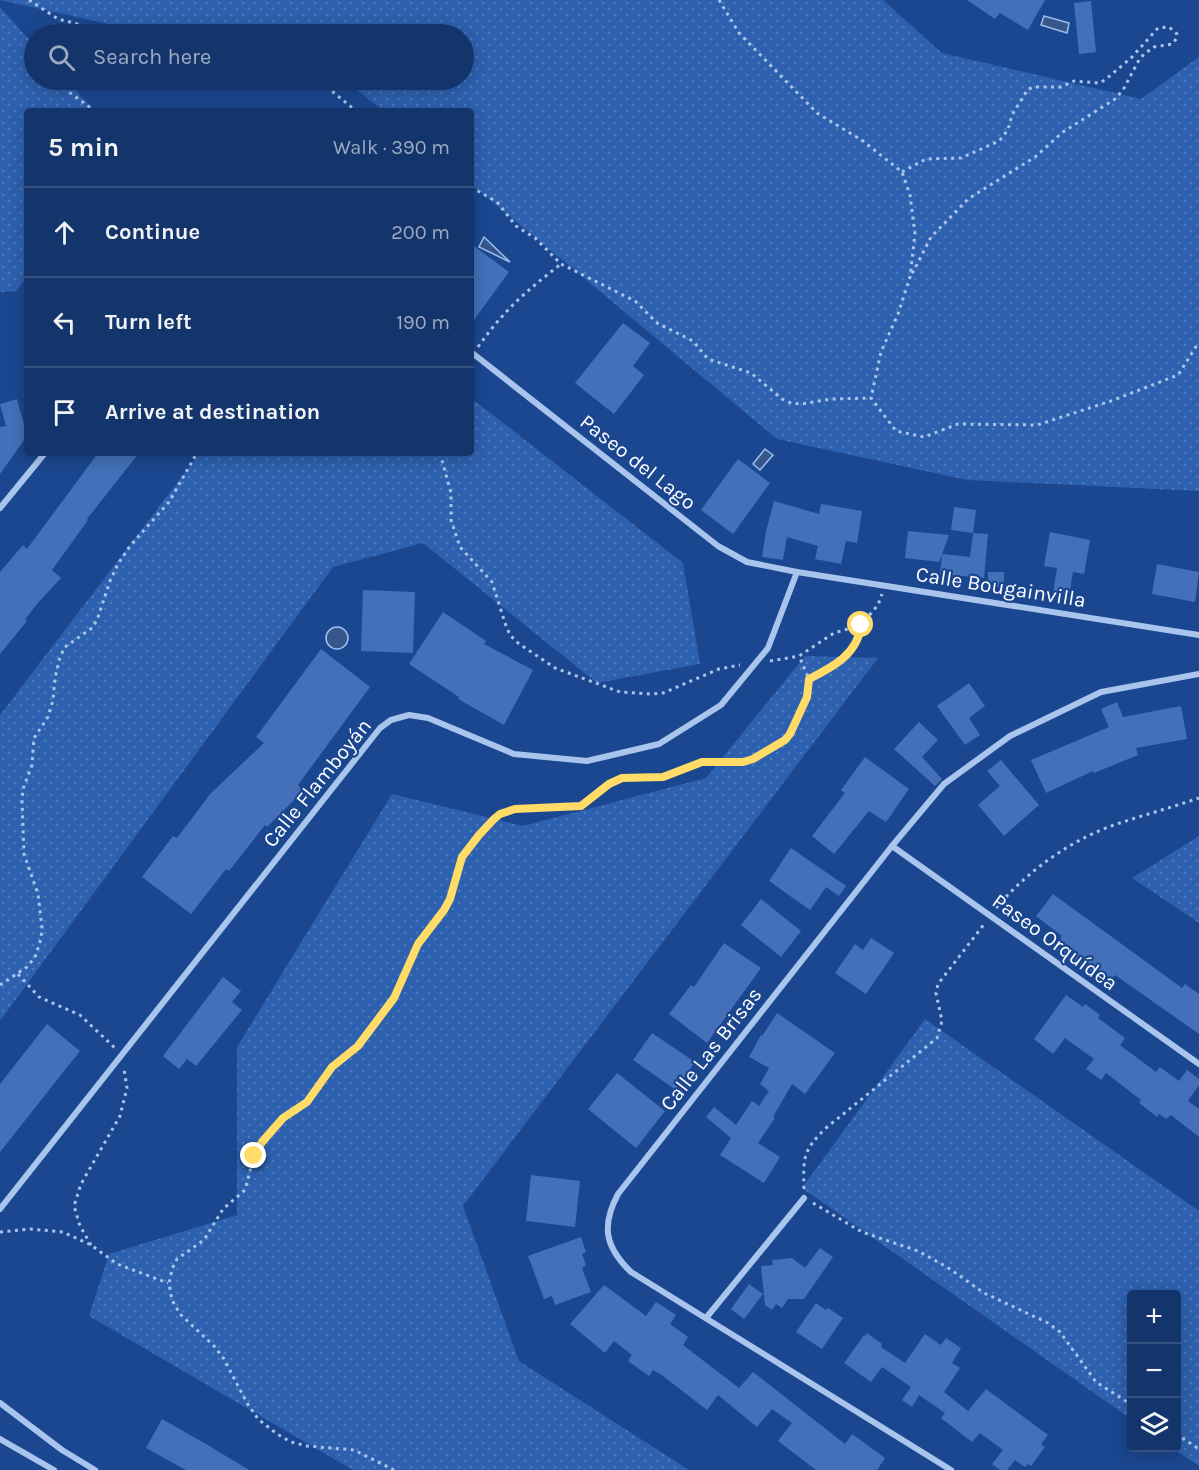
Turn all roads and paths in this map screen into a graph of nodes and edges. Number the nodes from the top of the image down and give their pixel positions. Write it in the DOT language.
graph roads {
  1 [pos="29,0"];
  2 [pos="719,0"];
  3 [pos="58,19"];
  4 [pos="56,24"];
  5 [pos="78,24"];
  6 [pos="68,90"];
  7 [pos="331,90"];
  8 [pos="91,108"];
  9 [pos="352,108"];
  10 [pos="902,172"];
  11 [pos="474,189"];
  12 [pos="561,264"];
  13 [pos="910,277"];
  14 [pos="1199,342"];
  15 [pos="474,350"];
  16 [pos="474,355"];
  17 [pos="871,398"];
  18 [pos="43,456"];
  19 [pos="195,456"];
  20 [pos="442,456"];
  21 [pos="0,508"];
  22 [pos="797,572"];
  23 [pos="885,586"];
  24 [pos="861,625"];
  25 [pos="1199,635"];
  26 [pos="799,656"];
  27 [pos="755,664"];
  28 [pos="1199,674"];
  29 [pos="809,679"];
  30 [pos="1199,798"];
  31 [pos="892,846"];
  32 [pos="990,916"];
  33 [pos="17,974"];
  34 [pos="0,985"];
  35 [pos="121,1056"];
  36 [pos="1199,1064"];
  37 [pos="804,1198"];
  38 [pos="0,1209"];
  39 [pos="0,1232"];
  40 [pos="91,1245"];
  41 [pos="169,1284"];
  42 [pos="706,1318"];
  43 [pos="1127,1402"];
  44 [pos="0,1403"];
  45 [pos="1181,1437"];
  46 [pos="0,1439"];
  47 [pos="1199,1449"];
  48 [pos="54,1470"];
  49 [pos="95,1470"];
  50 [pos="394,1470"];
  51 [pos="951,1470"];
  1 -- 3 [label="path"];
  2 -- 10 [label="path"];
  3 -- 4 [label="path"];
  3 -- 5 [label="path"];
  6 -- 8 [label="path"];
  7 -- 9 [label="path"];
  10 -- 13 [label="path"];
  10 -- 13 [label="path"];
  11 -- 12 [label="path"];
  12 -- 15 [label="path"];
  12 -- 17 [label="path"];
  13 -- 17 [label="path"];
  14 -- 17 [label="path"];
  16 -- 22 [label="street, Paseo del Lago"];
  18 -- 21 [label="street"];
  19 -- 33 [label="path"];
  20 -- 27 [label="path"];
  22 -- 23 [label="street, Calle Bougainvilla"];
  22 -- 27 [label="street, Calle Flamboyán"];
  23 -- 24 [label="path"];
  23 -- 25 [label="street, Calle Bougainvilla"];
  24 -- 26 [label="path"];
  24 -- 29 [label="path"];
  26 -- 27 [label="path"];
  26 -- 29 [label="path"];
  27 -- 35 [label="street, Calle Flamboyán"];
  28 -- 31 [label="street, Calle Las Brisas"];
  29 -- 41 [label="path"];
  30 -- 32 [label="path"];
  31 -- 32 [label="street, Paseo Orquídea"];
  31 -- 42 [label="street, Calle Las Brisas"];
  32 -- 36 [label="street, Paseo Orquídea"];
  32 -- 37 [label="path"];
  33 -- 34 [label="path"];
  33 -- 35 [label="path"];
  35 -- 38 [label="street, Calle Flamboyán"];
  35 -- 40 [label="path"];
  37 -- 42 [label="street"];
  37 -- 43 [label="path"];
  39 -- 40 [label="path"];
  40 -- 41 [label="path"];
  41 -- 50 [label="path"];
  42 -- 51 [label="street, Calle Las Brisas"];
  44 -- 49 [label="street"];
  45 -- 47 [label="path"];
  46 -- 48 [label="street"];
}
